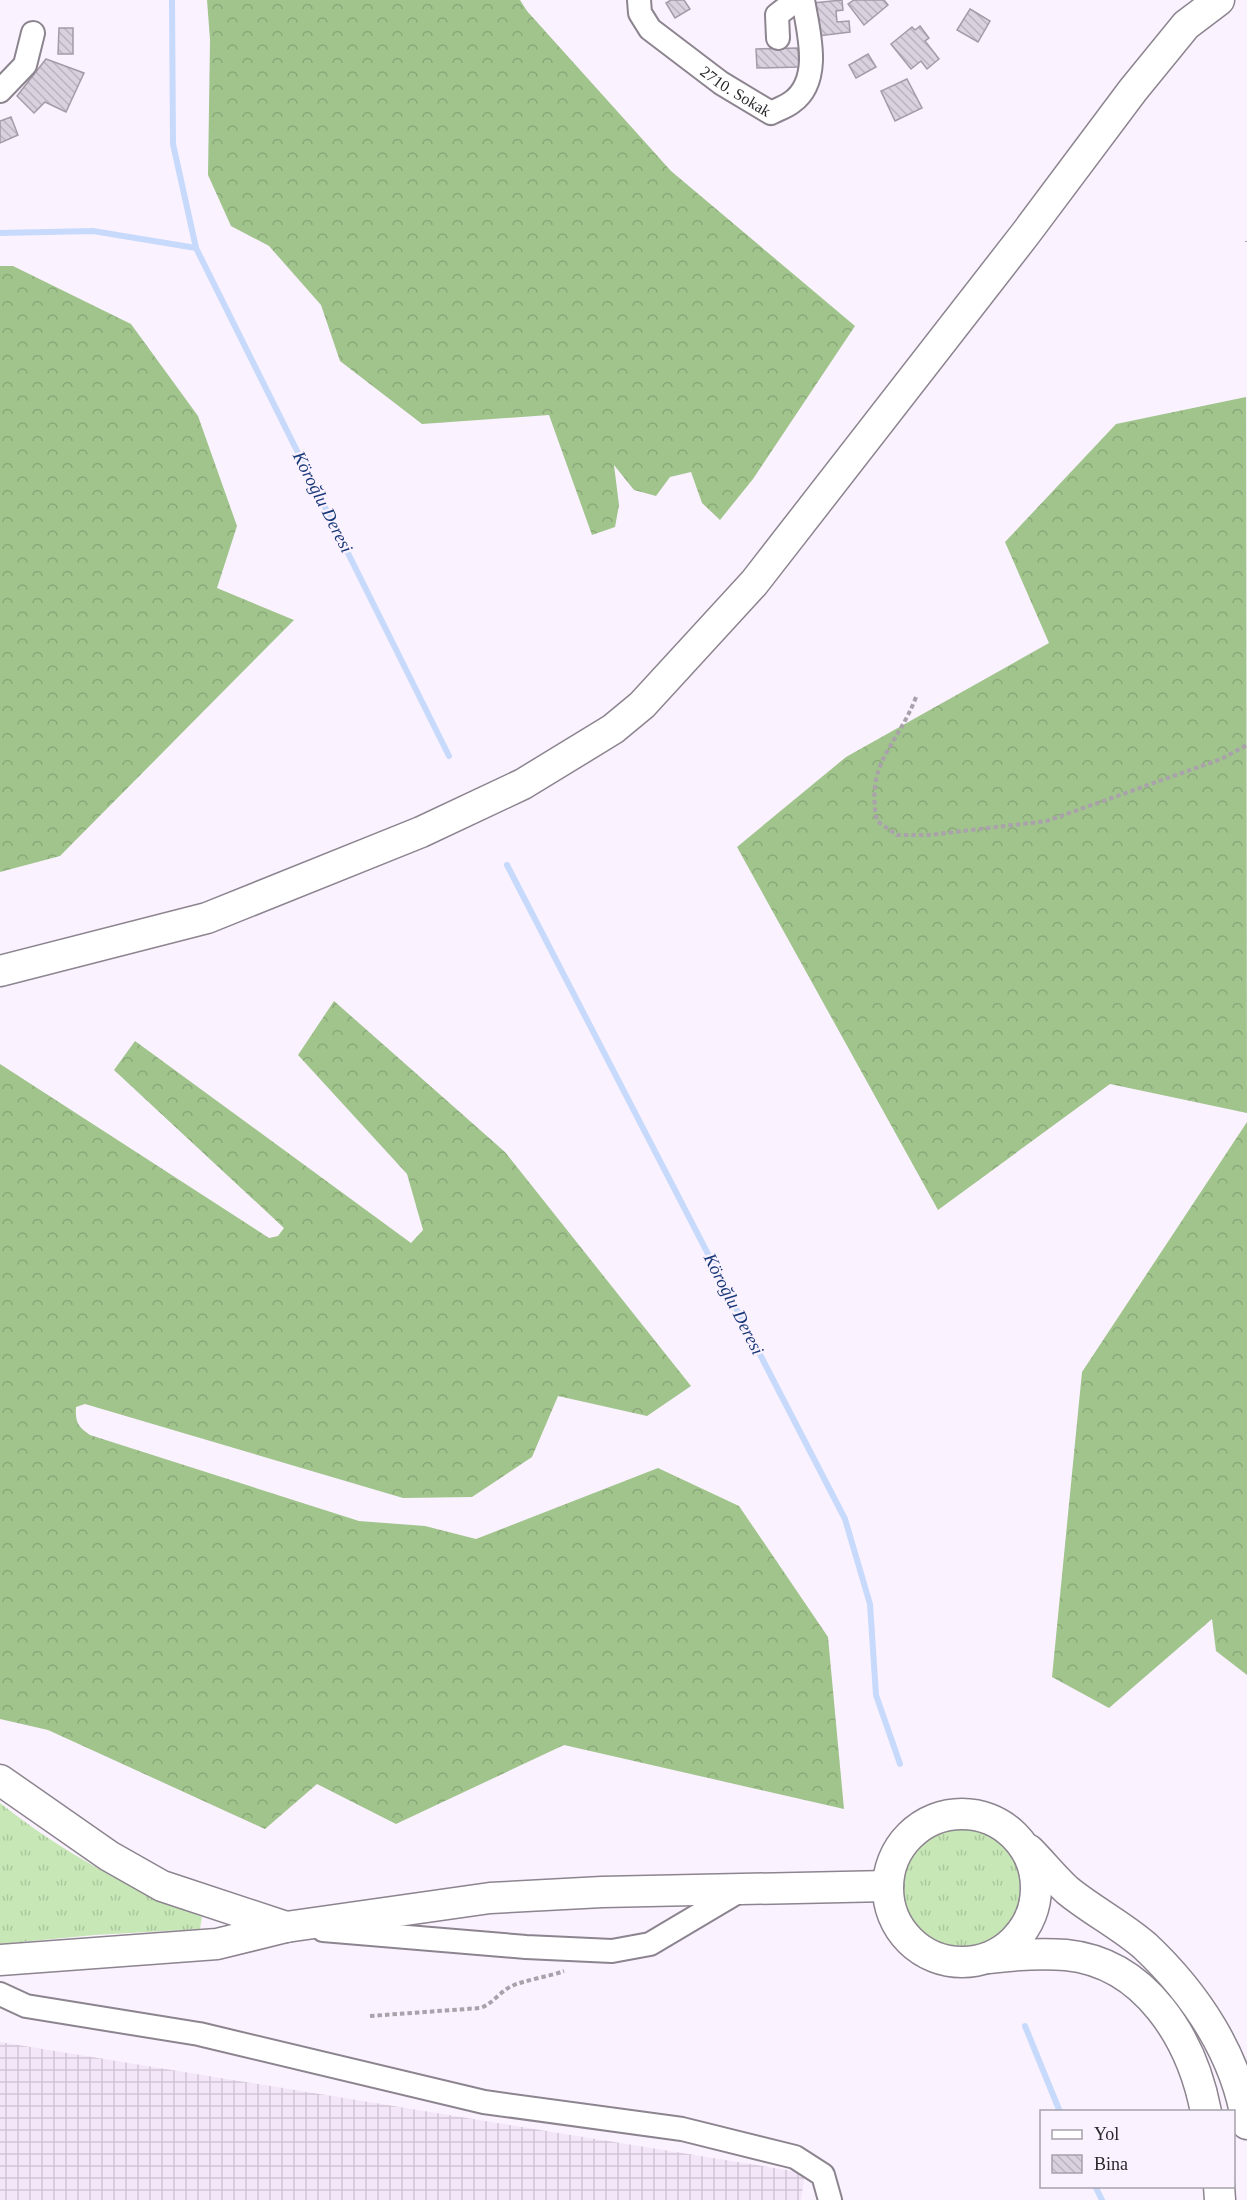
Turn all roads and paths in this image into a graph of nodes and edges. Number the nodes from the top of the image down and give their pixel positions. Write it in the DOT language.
graph roads {
  1 [pos="639,0"];
  2 [pos="1219,0"];
  3 [pos="803,1"];
  4 [pos="33,33"];
  5 [pos="778,38"];
  6 [pos="0,92"];
  7 [pos="916,697"];
  8 [pos="1247,745"];
  9 [pos="0,971"];
  10 [pos="0,1780"];
  11 [pos="1014,1834"];
  12 [pos="888,1886"];
  13 [pos="742,1889"];
  14 [pos="285,1927"];
  15 [pos="988,1958"];
  16 [pos="0,1960"];
  17 [pos="572,1967"];
  18 [pos="0,1994"];
  19 [pos="370,2016"];
  20 [pos="1205,2110"];
  21 [pos="1247,2124"];
  22 [pos="830,2200"];
  1 -- 3 [label="street, 2710. Sokak"];
  2 -- 9 [label="main road"];
  3 -- 5 [label="street"];
  4 -- 6 [label="street"];
  7 -- 8 [label="path"];
  10 -- 14 [label="main road"];
  11 -- 12 [label="main road"];
  11 -- 15 [label="main road"];
  11 -- 21 [label="main road"];
  12 -- 13 [label="main road"];
  12 -- 15 [label="main road"];
  13 -- 14 [label="main road"];
  13 -- 14 [label="street"];
  14 -- 16 [label="main road"];
  15 -- 20 [label="main road"];
  17 -- 19 [label="path"];
  18 -- 22 [label="street"];
}
